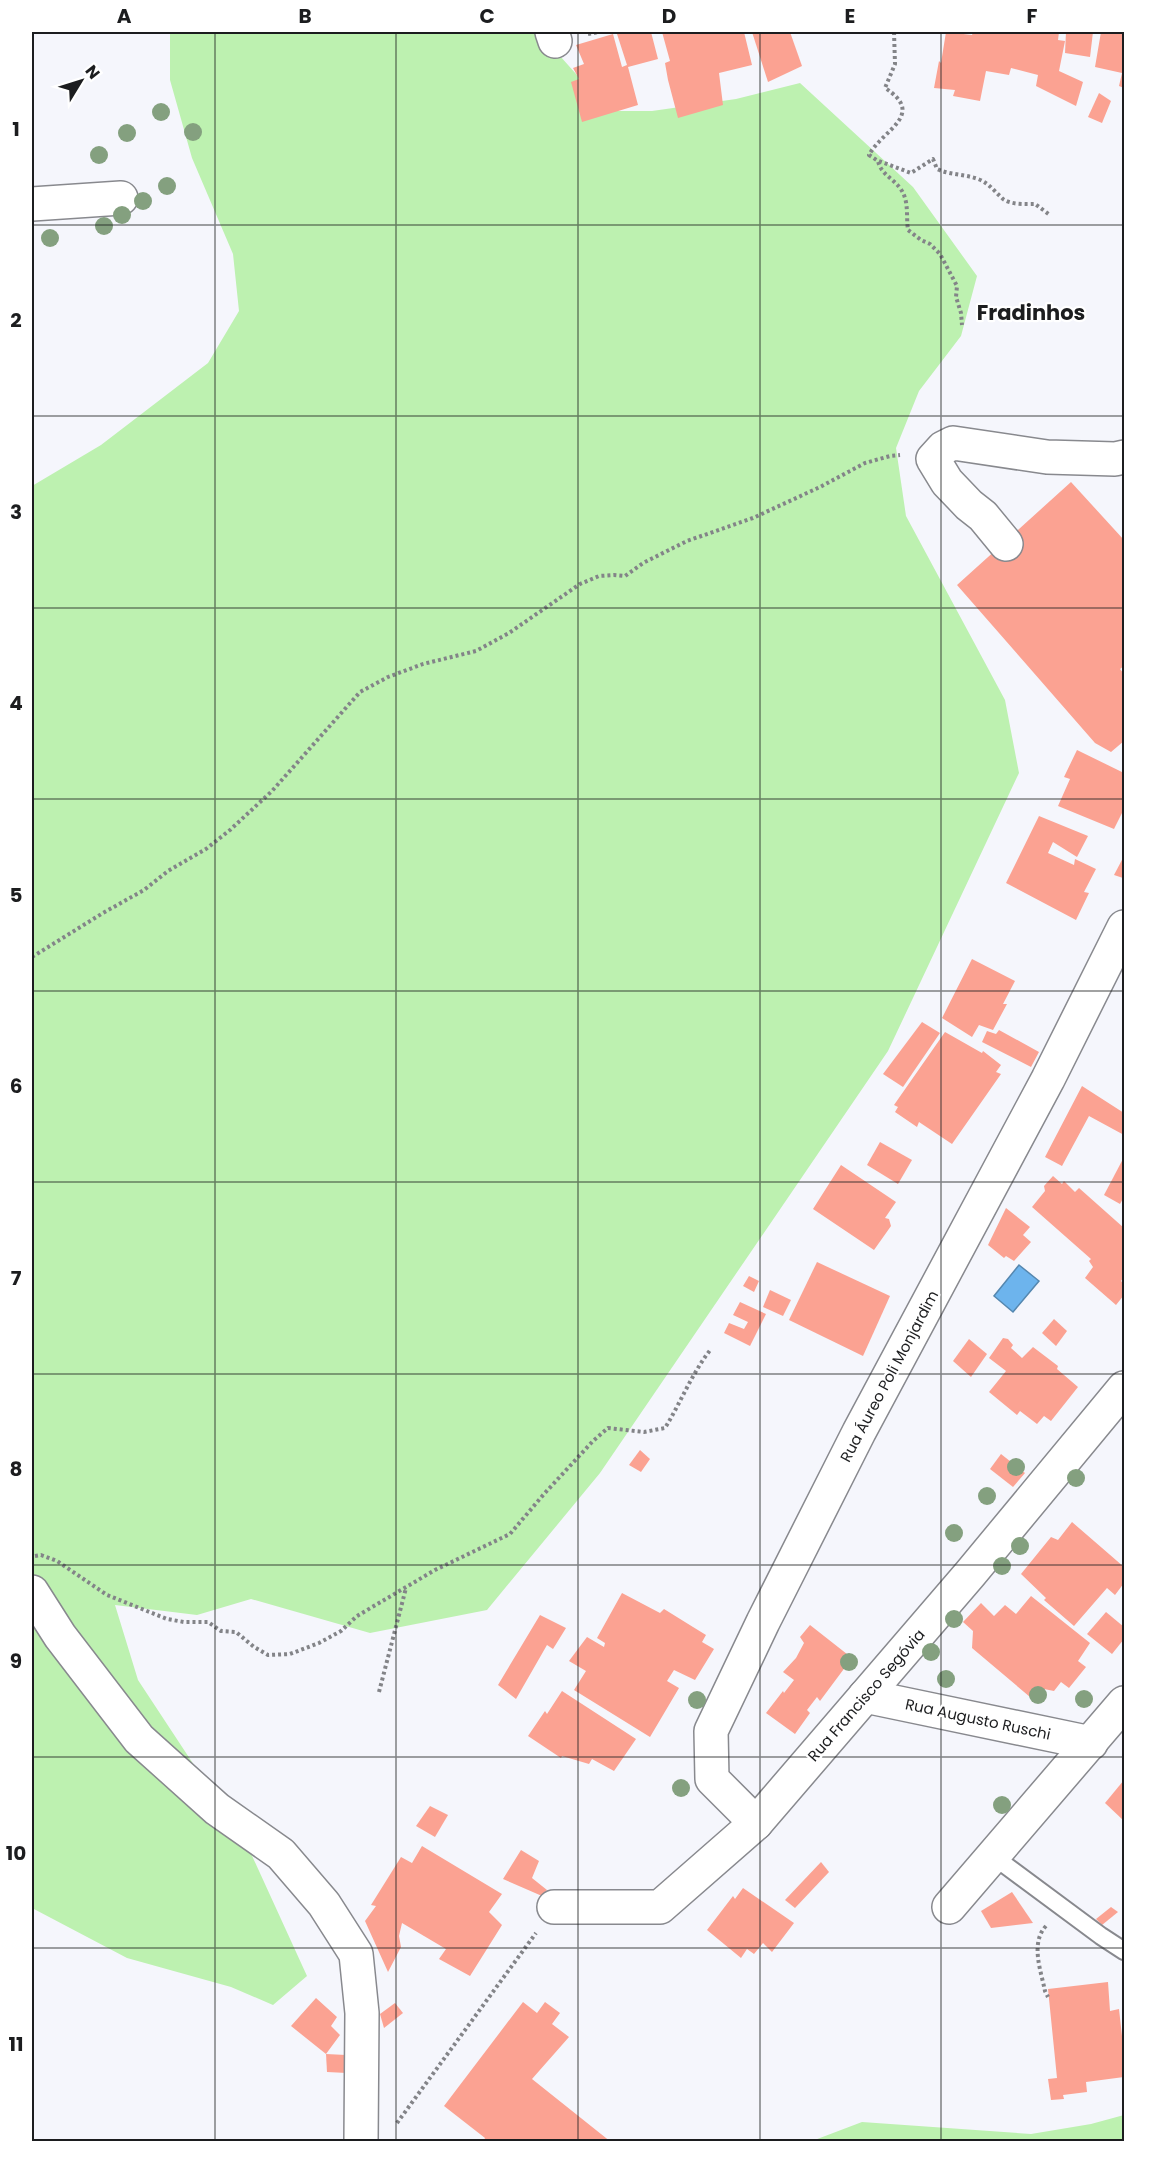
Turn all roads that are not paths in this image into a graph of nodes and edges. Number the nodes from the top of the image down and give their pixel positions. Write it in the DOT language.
graph roads {
  1 [pos="121,198"];
  2 [pos="32,204"];
  3 [pos="1125,457"];
  4 [pos="1006,544"];
  5 [pos="1125,927"];
  6 [pos="1125,1388"];
  7 [pos="32,1592"];
  8 [pos="865,1696"];
  9 [pos="1125,1703"];
  10 [pos="1091,1743"];
  11 [pos="756,1823"];
  12 [pos="993,1856"];
  13 [pos="554,1907"];
  14 [pos="949,1907"];
  15 [pos="1125,1952"];
  16 [pos="361,2142"];
  1 -- 2 [label="street"];
  3 -- 4 [label="street"];
  5 -- 11 [label="street, Rua Áureo Poli Monjardim"];
  6 -- 8 [label="street, Rua Francisco Segóvia"];
  7 -- 16 [label="street"];
  8 -- 10 [label="street, Rua Augusto Ruschi"];
  8 -- 11 [label="street, Rua Francisco Segóvia"];
  9 -- 10 [label="street"];
  10 -- 12 [label="street"];
  11 -- 13 [label="street, Rua Francisco Segóvia"];
  12 -- 14 [label="street"];
  12 -- 15 [label="lane"];
}
